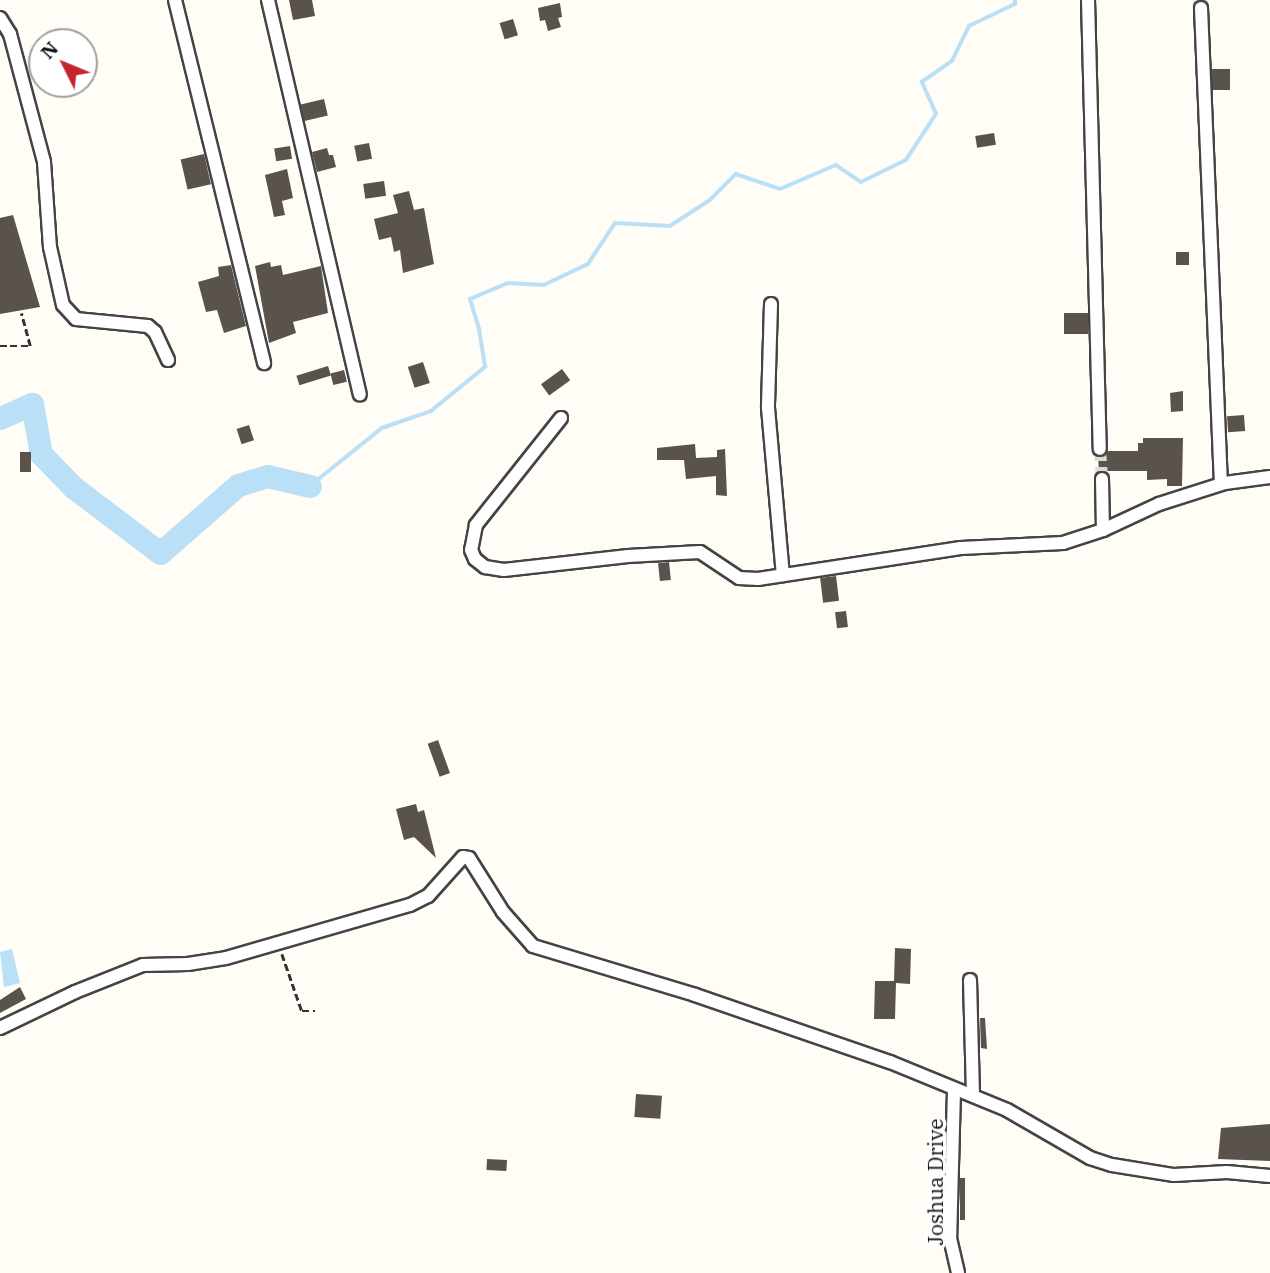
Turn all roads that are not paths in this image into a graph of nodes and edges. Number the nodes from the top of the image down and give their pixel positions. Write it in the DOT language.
graph roads {
  1 [pos="176,0"];
  2 [pos="268,0"];
  3 [pos="1088,0"];
  4 [pos="1201,8"];
  5 [pos="0,18"];
  6 [pos="771,304"];
  7 [pos="169,360"];
  8 [pos="264,363"];
  9 [pos="360,394"];
  10 [pos="561,418"];
  11 [pos="1100,449"];
  12 [pos="1270,477"];
  13 [pos="1102,479"];
  14 [pos="1221,484"];
  15 [pos="1103,530"];
  16 [pos="783,575"];
  17 [pos="970,980"];
  18 [pos="0,1028"];
  19 [pos="954,1090"];
  20 [pos="973,1095"];
  21 [pos="1270,1176"];
  22 [pos="958,1273"];
  1 -- 8 [label="street"];
  2 -- 9 [label="street"];
  3 -- 11 [label="street"];
  4 -- 14 [label="street"];
  5 -- 7 [label="street"];
  6 -- 16 [label="street"];
  10 -- 16 [label="street"];
  12 -- 14 [label="street"];
  13 -- 15 [label="street"];
  14 -- 15 [label="street"];
  15 -- 16 [label="street"];
  17 -- 20 [label="street"];
  18 -- 19 [label="street"];
  19 -- 20 [label="street"];
  19 -- 22 [label="street, Joshua Drive"];
  20 -- 21 [label="street"];
}
